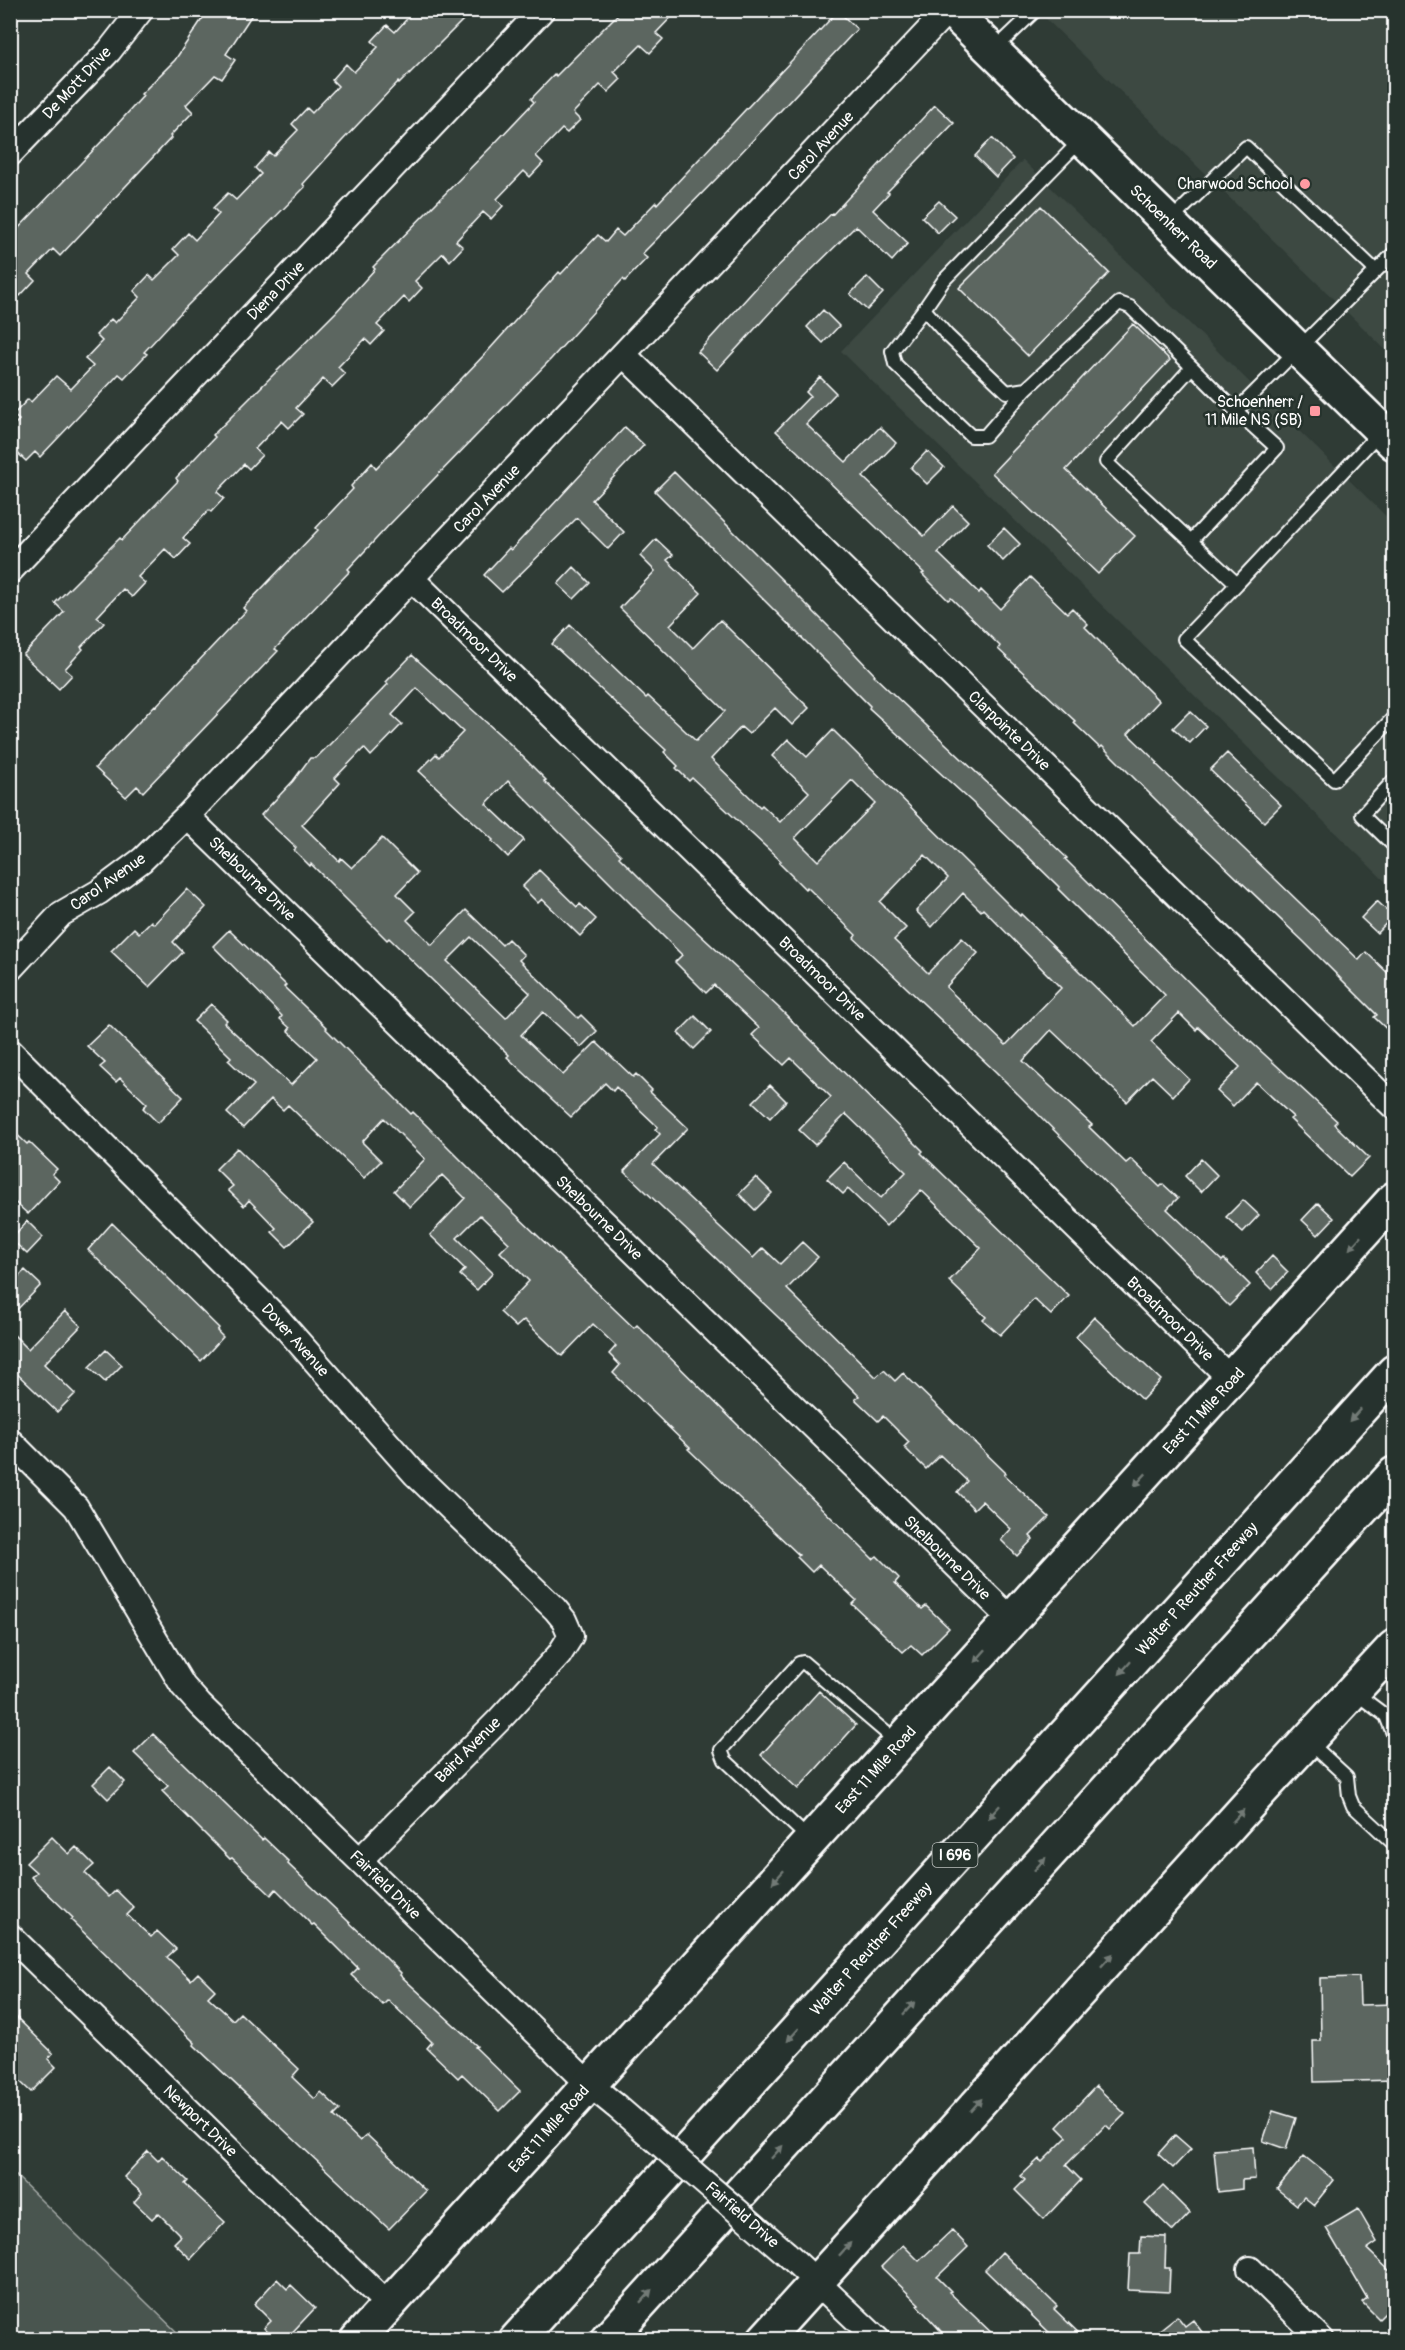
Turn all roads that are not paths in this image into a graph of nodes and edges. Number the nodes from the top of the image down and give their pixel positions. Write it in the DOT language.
graph roads {
  1 [pos="141,10"];
  2 [pos="542,10"];
  3 [pos="950,10"];
  4 [pos="1036,10"];
  5 [pos="993,52"];
  6 [pos="1083,139"];
  7 [pos="10,154"];
  8 [pos="1169,223"];
  9 [pos="1395,253"];
  10 [pos="1376,271"];
  11 [pos="924,309"];
  12 [pos="1298,349"];
  13 [pos="624,355"];
  14 [pos="1192,367"];
  15 [pos="1026,389"];
  16 [pos="1236,411"];
  17 [pos="1388,437"];
  18 [pos="1191,541"];
  19 [pos="10,571"];
  20 [pos="412,579"];
  21 [pos="1237,584"];
  22 [pos="1395,717"];
  23 [pos="1395,780"];
  24 [pos="187,816"];
  25 [pos="1395,846"];
  26 [pos="10,969"];
  27 [pos="10,1051"];
  28 [pos="1395,1107"];
  29 [pos="1395,1199"];
  30 [pos="1395,1372"];
  31 [pos="1232,1380"];
  32 [pos="10,1441"];
  33 [pos="1395,1474"];
  34 [pos="1012,1621"];
  35 [pos="571,1636"];
  36 [pos="1395,1647"];
  37 [pos="1353,1691"];
  38 [pos="1390,1716"];
  39 [pos="1395,1736"];
  40 [pos="1307,1741"];
  41 [pos="899,1744"];
  42 [pos="811,1841"];
  43 [pos="1395,1844"];
  44 [pos="360,1860"];
  45 [pos="10,1936"];
  46 [pos="590,2085"];
  47 [pos="1250,2269"];
  48 [pos="817,2280"];
  49 [pos="388,2305"];
  50 [pos="357,2340"];
  51 [pos="516,2340"];
  52 [pos="607,2340"];
  53 [pos="764,2340"];
  54 [pos="879,2340"];
  55 [pos="1322,2340"];
  1 -- 7 [label="street, De Mott Drive"];
  2 -- 19 [label="street, Diena Drive"];
  3 -- 5 [label="main road, Schoenherr Road"];
  3 -- 13 [label="street, Carol Avenue"];
  4 -- 5 [label="lane"];
  5 -- 6 [label="main road, Schoenherr Road"];
  6 -- 8 [label="main road, Schoenherr Road"];
  6 -- 11 [label="lane"];
  8 -- 10 [label="lane"];
  8 -- 12 [label="main road, Schoenherr Road"];
  9 -- 10 [label="lane"];
  10 -- 12 [label="lane"];
  11 -- 15 [label="lane"];
  11 -- 15 [label="lane"];
  12 -- 16 [label="lane"];
  12 -- 17 [label="main road, Schoenherr Road"];
  13 -- 20 [label="street, Carol Avenue"];
  13 -- 28 [label="street, Clarpointe Drive"];
  14 -- 15 [label="lane"];
  14 -- 16 [label="lane"];
  14 -- 18 [label="lane"];
  16 -- 18 [label="lane"];
  17 -- 21 [label="lane"];
  18 -- 21 [label="lane"];
  20 -- 24 [label="street, Carol Avenue"];
  20 -- 31 [label="street, Broadmoor Drive"];
  21 -- 22 [label="lane"];
  23 -- 25 [label="lane"];
  24 -- 26 [label="street, Carol Avenue"];
  24 -- 34 [label="street, Shelbourne Drive"];
  27 -- 35 [label="street, Dover Avenue"];
  29 -- 31 [label="main road, East 11 Mile Road, one-way"];
  30 -- 51 [label="main road, Walter P Reuther Freeway / I 696, one-way"];
  31 -- 34 [label="main road, East 11 Mile Road, one-way"];
  32 -- 44 [label="street, Fairfield Drive"];
  52 -- 33 [label="main road, one-way"];
  34 -- 41 [label="main road, East 11 Mile Road, one-way"];
  35 -- 44 [label="street, Baird Avenue"];
  36 -- 37 [label="main road"];
  37 -- 38 [label="lane"];
  37 -- 40 [label="main road"];
  38 -- 39 [label="lane"];
  40 -- 43 [label="lane"];
  48 -- 40 [label="main road, one-way"];
  41 -- 42 [label="main road, East 11 Mile Road"];
  41 -- 42 [label="lane"];
  42 -- 46 [label="main road, East 11 Mile Road, one-way"];
  44 -- 46 [label="street, Fairfield Drive"];
  45 -- 49 [label="street, Newport Drive"];
  46 -- 48 [label="street, Fairfield Drive, bridge"];
  46 -- 49 [label="main road, East 11 Mile Road"];
  47 -- 55 [label="street"];
  48 -- 53 [label="main road"];
  48 -- 54 [label="street, Fairfield Drive"];
  49 -- 50 [label="main road, East 11 Mile Road"];
}
